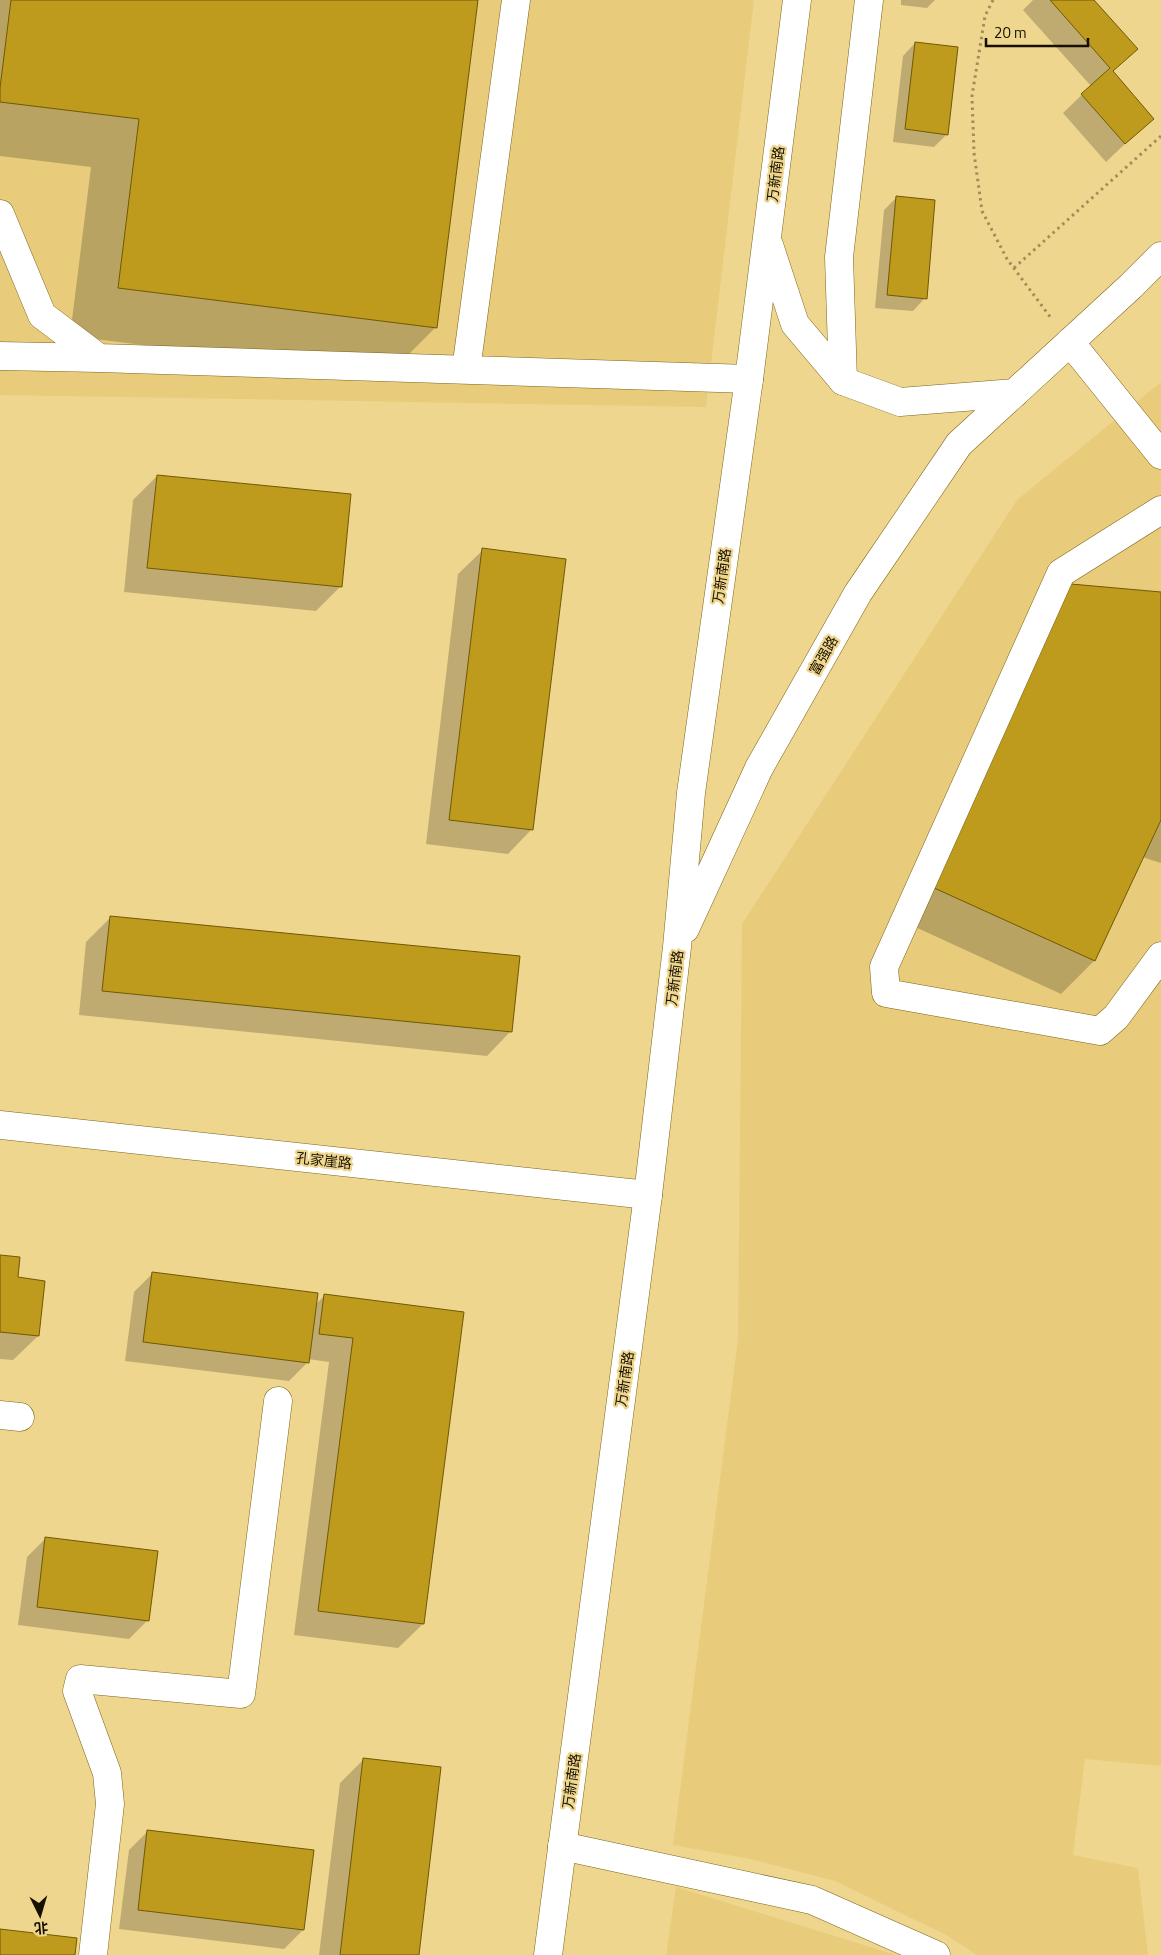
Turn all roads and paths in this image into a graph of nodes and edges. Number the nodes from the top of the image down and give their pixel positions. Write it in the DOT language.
graph roads {
  1 [pos="516,0"];
  2 [pos="797,0"];
  3 [pos="869,0"];
  4 [pos="993,0"];
  5 [pos="1161,136"];
  6 [pos="0,214"];
  7 [pos="766,239"];
  8 [pos="1161,256"];
  9 [pos="1014,268"];
  10 [pos="1070,342"];
  11 [pos="0,356"];
  12 [pos="99,358"];
  13 [pos="466,370"];
  14 [pos="749,379"];
  15 [pos="843,380"];
  16 [pos="1015,393"];
  17 [pos="1161,455"];
  18 [pos="1161,510"];
  19 [pos="677,947"];
  20 [pos="1161,956"];
  21 [pos="0,1125"];
  22 [pos="648,1195"];
  23 [pos="278,1401"];
  24 [pos="562,1846"];
  25 [pos="94,1955"];
  26 [pos="548,1955"];
  27 [pos="936,1955"];
  1 -- 13 [label="main road"];
  2 -- 7 [label="main road, 万新南路"];
  3 -- 15 [label="main road"];
  4 -- 9 [label="path"];
  5 -- 9 [label="path"];
  6 -- 12 [label="main road"];
  7 -- 14 [label="main road, 万新南路"];
  7 -- 15 [label="main road"];
  8 -- 10 [label="main road, 富强路"];
  9 -- 10 [label="path"];
  10 -- 16 [label="main road, 富强路"];
  10 -- 17 [label="main road"];
  11 -- 12 [label="main road"];
  12 -- 13 [label="main road"];
  13 -- 14 [label="main road"];
  14 -- 19 [label="main road, 万新南路"];
  15 -- 16 [label="main road"];
  16 -- 19 [label="main road, 富强路"];
  18 -- 20 [label="main road"];
  19 -- 22 [label="main road, 万新南路"];
  21 -- 22 [label="main road, 孔家崖路"];
  22 -- 24 [label="main road, 万新南路"];
  23 -- 25 [label="main road"];
  24 -- 26 [label="main road, 万新南路"];
  24 -- 27 [label="main road"];
}
